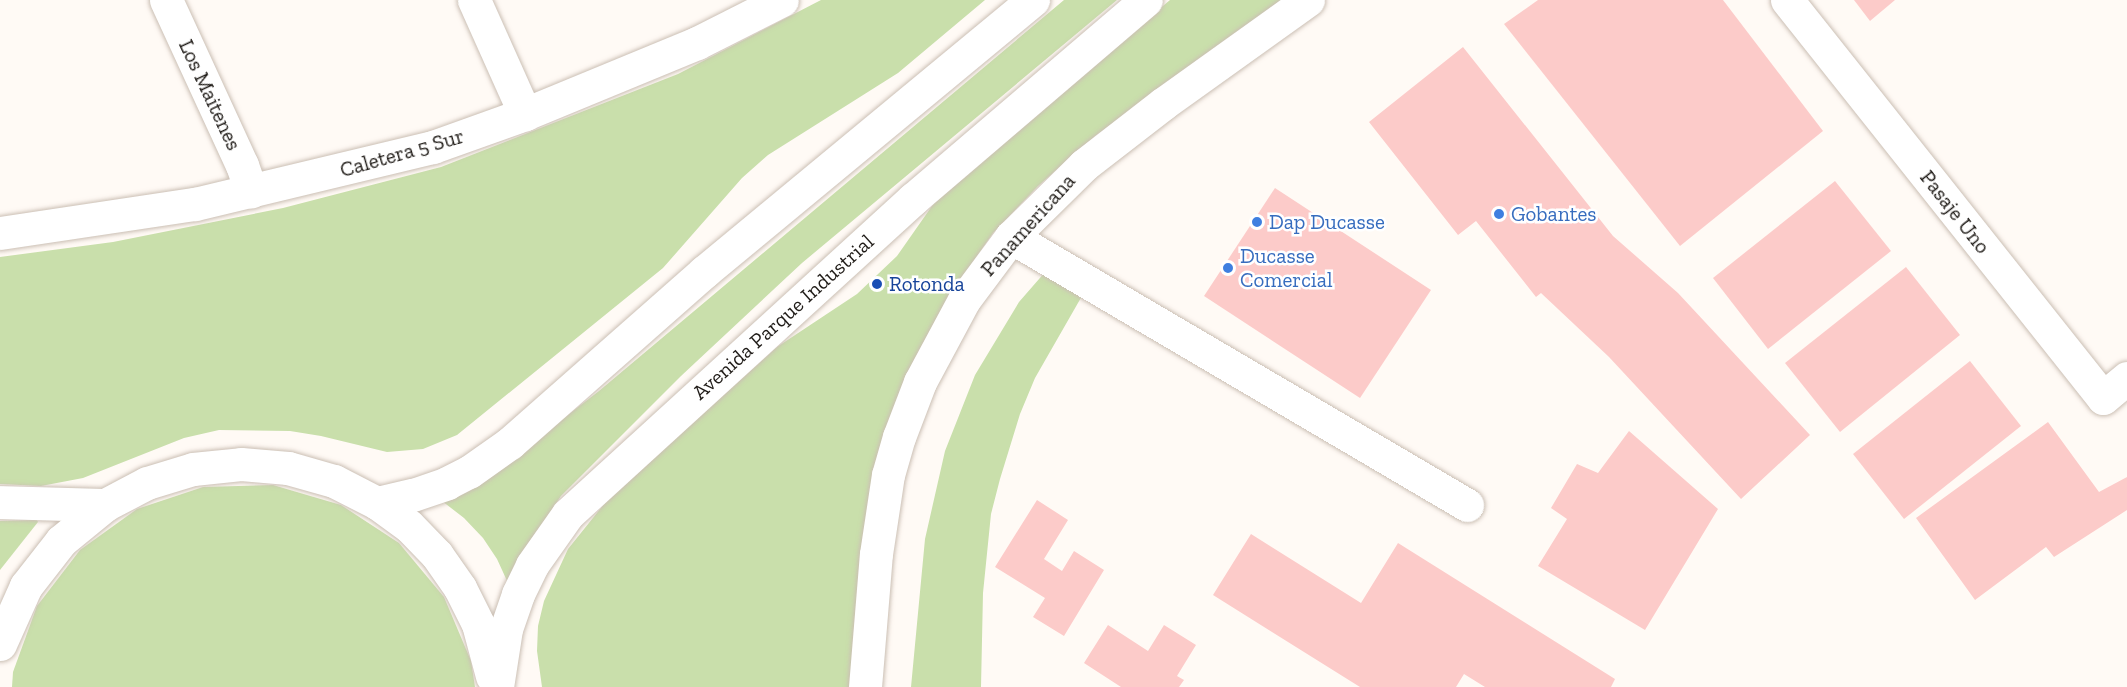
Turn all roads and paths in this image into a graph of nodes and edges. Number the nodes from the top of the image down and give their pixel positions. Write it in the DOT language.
graph roads {
  1 [pos="166,0"];
  2 [pos="474,0"];
  3 [pos="782,0"];
  4 [pos="1033,0"];
  5 [pos="1146,0"];
  6 [pos="1308,0"];
  7 [pos="1787,0"];
  8 [pos="525,114"];
  9 [pos="251,191"];
  10 [pos="0,233"];
  11 [pos="1011,237"];
  12 [pos="2127,378"];
  13 [pos="0,502"];
  14 [pos="377,503"];
  15 [pos="105,505"];
  16 [pos="1467,505"];
  17 [pos="0,639"];
  18 [pos="495,687"];
  19 [pos="865,687"];
  1 -- 9 [label="main road, Los Maitenes"];
  2 -- 8 [label="main road"];
  3 -- 8 [label="main road, Caletera 5 Sur"];
  4 -- 14 [label="main road"];
  5 -- 18 [label="main road, Avenida Parque Industrial"];
  6 -- 11 [label="main road, Panamericana"];
  7 -- 12 [label="main road, Pasaje Uno"];
  8 -- 9 [label="main road, Caletera 5 Sur"];
  9 -- 10 [label="main road, Caletera 5 Sur"];
  11 -- 16 [label="main road"];
  11 -- 19 [label="main road, Panamericana"];
  13 -- 15 [label="main road"];
  14 -- 15 [label="main road"];
  14 -- 18 [label="main road"];
  15 -- 17 [label="main road"];
}
